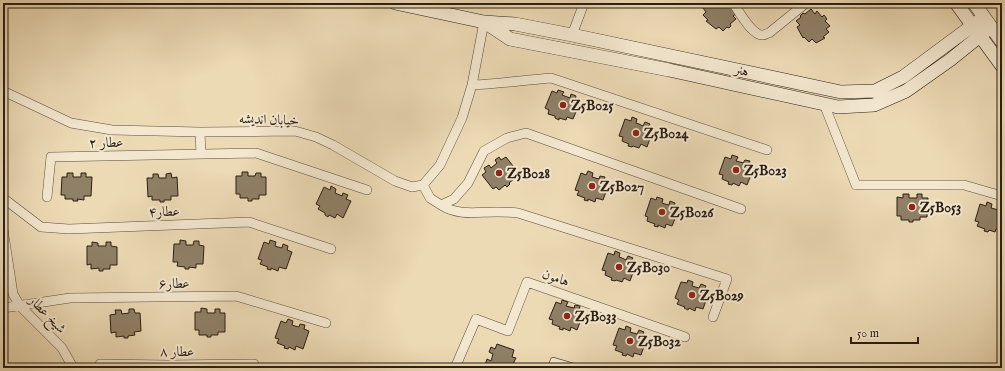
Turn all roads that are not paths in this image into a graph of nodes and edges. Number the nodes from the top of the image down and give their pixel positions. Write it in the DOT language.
graph roads {
  1 [pos="395,3"];
  2 [pos="584,3"];
  3 [pos="734,3"];
  4 [pos="806,3"];
  5 [pos="956,3"];
  6 [pos="974,3"];
  7 [pos="484,22"];
  8 [pos="988,22"];
  9 [pos="976,31"];
  10 [pos="572,35"];
  11 [pos="1002,42"];
  12 [pos="1002,66"];
  13 [pos="472,85"];
  14 [pos="3,91"];
  15 [pos="824,104"];
  16 [pos="200,132"];
  17 [pos="767,150"];
  18 [pos="201,154"];
  19 [pos="423,185"];
  20 [pos="367,190"];
  21 [pos="1002,196"];
  22 [pos="47,197"];
  23 [pos="3,198"];
  24 [pos="441,205"];
  25 [pos="741,208"];
  26 [pos="3,229"];
  27 [pos="4,242"];
  28 [pos="331,249"];
  29 [pos="20,306"];
  30 [pos="3,308"];
  31 [pos="713,317"];
  32 [pos="326,323"];
  33 [pos="685,337"];
  34 [pos="100,364"];
  35 [pos="254,364"];
  36 [pos="168,367"];
  37 [pos="71,368"];
  38 [pos="455,368"];
  39 [pos="550,368"];
  40 [pos="580,368"];
  1 -- 7 [label="street, هنر"];
  2 -- 10 [label="street"];
  3 -- 4 [label="street"];
  5 -- 9 [label="street"];
  6 -- 8 [label="street"];
  7 -- 10 [label="street, هنر"];
  7 -- 13 [label="street"];
  7 -- 15 [label="street, هنر"];
  8 -- 9 [label="street"];
  8 -- 11 [label="street"];
  9 -- 10 [label="street, هنر"];
  9 -- 12 [label="street"];
  9 -- 15 [label="street, هنر"];
  13 -- 17 [label="street"];
  13 -- 19 [label="street"];
  14 -- 16 [label="street, خیابان اندیشه"];
  15 -- 21 [label="street"];
  16 -- 18 [label="street"];
  16 -- 19 [label="street, خیابان اندیشه"];
  18 -- 20 [label="street, عطار ۲"];
  18 -- 22 [label="street, عطار ۲"];
  19 -- 24 [label="street"];
  23 -- 28 [label="street, عطار۴"];
  24 -- 25 [label="street"];
  24 -- 31 [label="street"];
  26 -- 27 [label="street, شیخ عطار"];
  27 -- 29 [label="street, شیخ عطار"];
  29 -- 30 [label="street, عطار۶"];
  29 -- 32 [label="street, عطار۶"];
  29 -- 37 [label="street, شیخ عطار"];
  33 -- 38 [label="street, هامون"];
  34 -- 36 [label="street, عطار ۸"];
  35 -- 36 [label="street, عطار ۸"];
  39 -- 40 [label="lane"];
}
